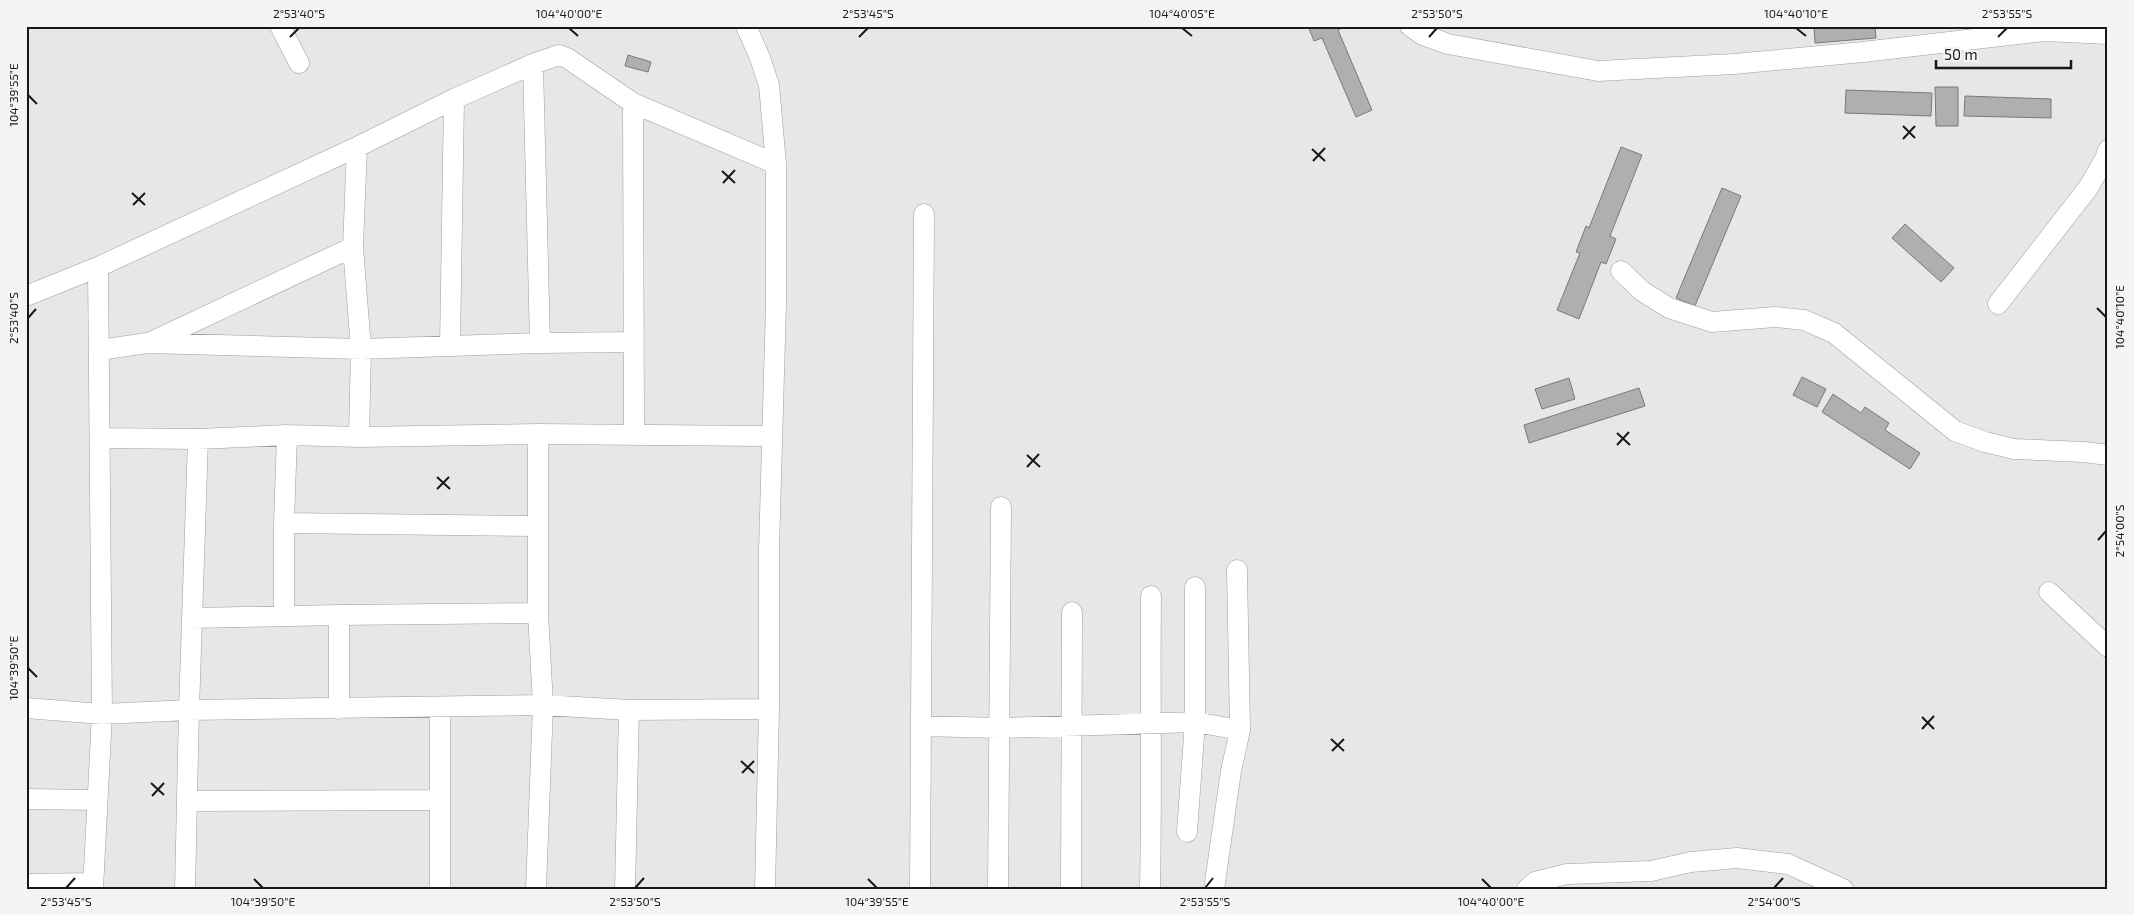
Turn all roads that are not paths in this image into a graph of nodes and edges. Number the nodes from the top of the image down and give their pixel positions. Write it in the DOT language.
graph roads {
  1 [pos="280,26"];
  2 [pos="746,26"];
  3 [pos="1410,26"];
  4 [pos="2043,29"];
  5 [pos="2098,31"];
  6 [pos="299,63"];
  7 [pos="533,64"];
  8 [pos="454,99"];
  9 [pos="633,103"];
  10 [pos="358,147"];
  11 [pos="2108,150"];
  12 [pos="776,164"];
  13 [pos="924,214"];
  14 [pos="353,247"];
  15 [pos="98,267"];
  16 [pos="1621,271"];
  17 [pos="26,296"];
  18 [pos="1998,304"];
  19 [pos="633,342"];
  20 [pos="540,343"];
  21 [pos="147,344"];
  22 [pos="450,346"];
  23 [pos="361,349"];
  24 [pos="100,350"];
  25 [pos="538,434"];
  26 [pos="634,434"];
  27 [pos="287,435"];
  28 [pos="772,436"];
  29 [pos="359,437"];
  30 [pos="100,438"];
  31 [pos="198,439"];
  32 [pos="2108,455"];
  33 [pos="1001,507"];
  34 [pos="284,523"];
  35 [pos="537,526"];
  36 [pos="1237,570"];
  37 [pos="1195,587"];
  38 [pos="2049,592"];
  39 [pos="1151,596"];
  40 [pos="1072,612"];
  41 [pos="538,613"];
  42 [pos="338,615"];
  43 [pos="284,616"];
  44 [pos="192,618"];
  45 [pos="2108,646"];
  46 [pos="543,704"];
  47 [pos="440,707"];
  48 [pos="26,708"];
  49 [pos="338,709"];
  50 [pos="769,709"];
  51 [pos="189,710"];
  52 [pos="629,710"];
  53 [pos="102,714"];
  54 [pos="1195,722"];
  55 [pos="1150,724"];
  56 [pos="1070,725"];
  57 [pos="921,726"];
  58 [pos="999,728"];
  59 [pos="1240,730"];
  60 [pos="26,799"];
  61 [pos="96,800"];
  62 [pos="440,800"];
  63 [pos="188,802"];
  64 [pos="1187,832"];
  65 [pos="26,884"];
  66 [pos="93,886"];
  67 [pos="185,889"];
  68 [pos="440,889"];
  69 [pos="536,889"];
  70 [pos="625,889"];
  71 [pos="766,889"];
  72 [pos="920,889"];
  73 [pos="998,889"];
  74 [pos="1071,889"];
  75 [pos="1150,889"];
  76 [pos="1214,889"];
  77 [pos="1528,889"];
  78 [pos="1843,889"];
  1 -- 6 [label="street"];
  2 -- 12 [label="street"];
  3 -- 4 [label="street"];
  4 -- 5 [label="street"];
  7 -- 8 [label="street"];
  7 -- 9 [label="street"];
  7 -- 20 [label="street"];
  8 -- 10 [label="street"];
  8 -- 22 [label="street"];
  9 -- 12 [label="street"];
  9 -- 19 [label="street"];
  10 -- 14 [label="street"];
  10 -- 15 [label="street"];
  11 -- 18 [label="street"];
  12 -- 28 [label="street"];
  13 -- 57 [label="street"];
  14 -- 21 [label="street"];
  14 -- 23 [label="street"];
  15 -- 17 [label="street"];
  15 -- 24 [label="street"];
  16 -- 32 [label="street"];
  19 -- 20 [label="street"];
  19 -- 26 [label="street"];
  20 -- 22 [label="street"];
  21 -- 23 [label="street"];
  21 -- 24 [label="street"];
  22 -- 23 [label="street"];
  23 -- 29 [label="street"];
  24 -- 30 [label="street"];
  25 -- 26 [label="street"];
  25 -- 29 [label="street"];
  25 -- 35 [label="street"];
  26 -- 28 [label="street"];
  27 -- 29 [label="street"];
  27 -- 31 [label="street"];
  27 -- 34 [label="street"];
  28 -- 50 [label="street"];
  30 -- 31 [label="street"];
  30 -- 53 [label="street"];
  31 -- 44 [label="street"];
  33 -- 58 [label="street"];
  34 -- 35 [label="street"];
  34 -- 43 [label="street"];
  35 -- 41 [label="street"];
  36 -- 59 [label="street"];
  37 -- 54 [label="street"];
  38 -- 45 [label="street"];
  39 -- 55 [label="street"];
  40 -- 56 [label="street"];
  41 -- 42 [label="street"];
  41 -- 46 [label="street"];
  42 -- 43 [label="street"];
  42 -- 49 [label="street"];
  43 -- 44 [label="street"];
  44 -- 51 [label="street"];
  46 -- 47 [label="street"];
  46 -- 52 [label="street"];
  46 -- 69 [label="street"];
  47 -- 49 [label="street"];
  47 -- 62 [label="street"];
  48 -- 53 [label="street"];
  49 -- 51 [label="street"];
  50 -- 52 [label="street"];
  50 -- 71 [label="street"];
  51 -- 53 [label="street"];
  51 -- 63 [label="street"];
  52 -- 70 [label="street"];
  53 -- 61 [label="street"];
  54 -- 55 [label="street"];
  54 -- 59 [label="street"];
  54 -- 64 [label="street"];
  55 -- 56 [label="street"];
  55 -- 75 [label="street"];
  56 -- 58 [label="street"];
  56 -- 74 [label="street"];
  57 -- 58 [label="street"];
  57 -- 72 [label="street"];
  58 -- 73 [label="street"];
  59 -- 76 [label="street"];
  60 -- 61 [label="street"];
  61 -- 66 [label="street"];
  62 -- 63 [label="street"];
  62 -- 68 [label="street"];
  63 -- 67 [label="street"];
  65 -- 66 [label="street"];
  77 -- 78 [label="street"];
}
